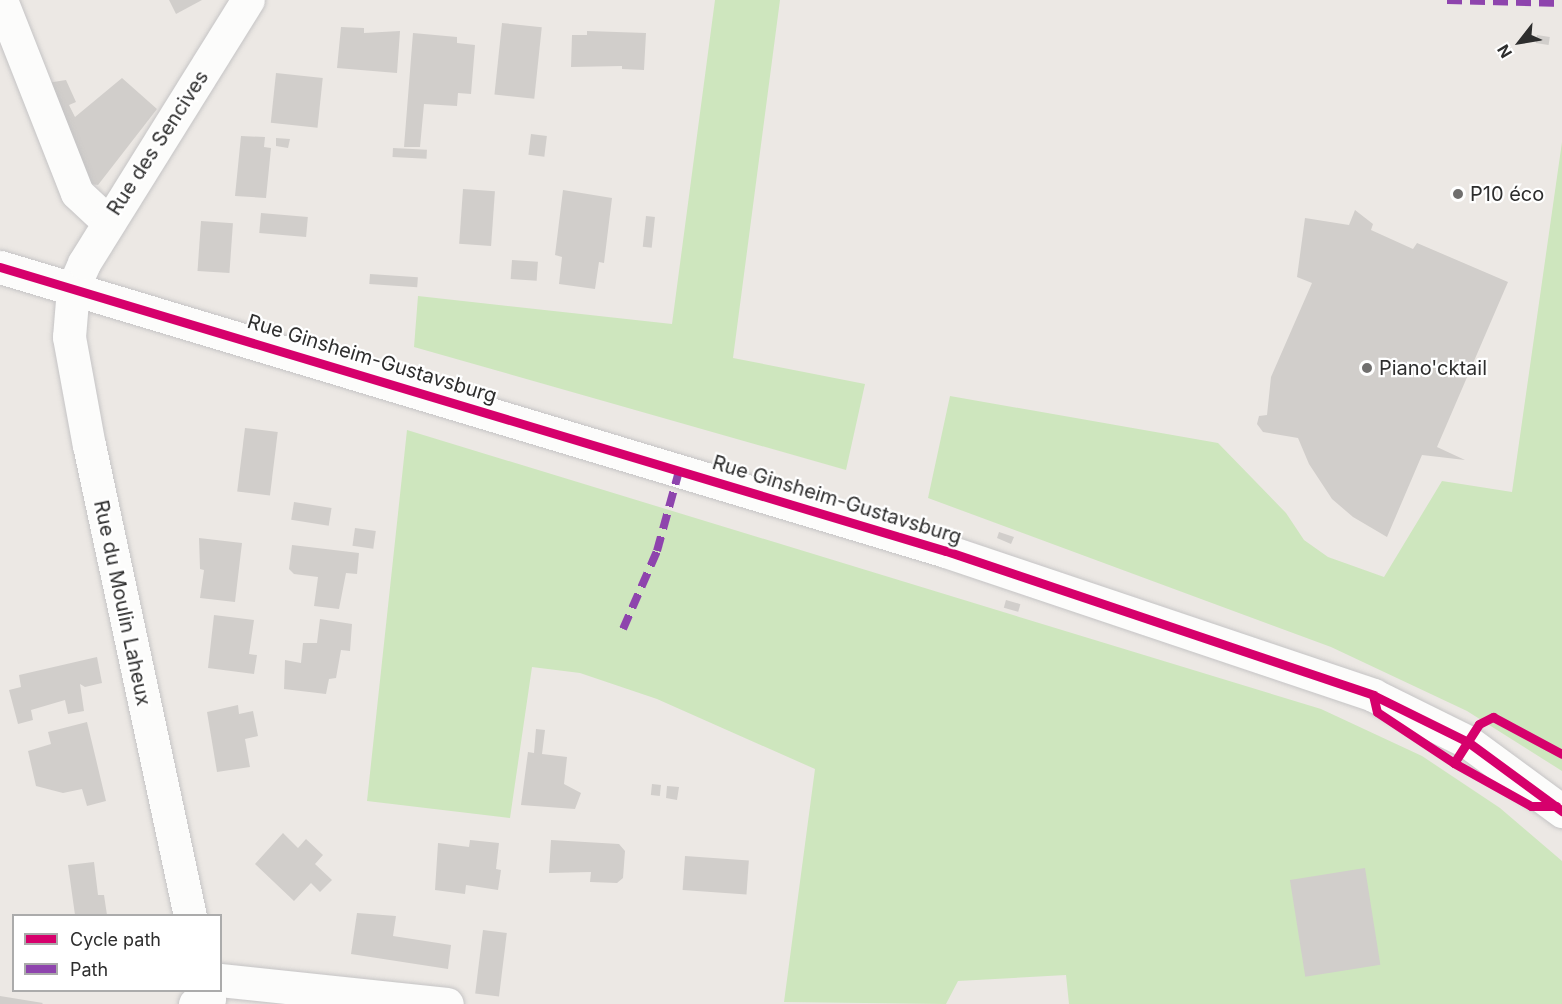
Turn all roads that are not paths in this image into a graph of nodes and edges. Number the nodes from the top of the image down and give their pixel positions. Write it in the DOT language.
graph roads {
  1 [pos="2,0"];
  2 [pos="248,0"];
  3 [pos="106,221"];
  4 [pos="0,267"];
  5 [pos="73,288"];
  6 [pos="1562,811"];
  7 [pos="190,914"];
  8 [pos="208,995"];
  9 [pos="447,1004"];
  1 -- 3 [label="street"];
  2 -- 3 [label="street, Rue des Sencives"];
  3 -- 5 [label="street, Rue des Sencives"];
  4 -- 5 [label="street, Rue Ginsheim-Gustavsburg"];
  5 -- 6 [label="street, Rue Ginsheim-Gustavsburg"];
  5 -- 7 [label="street, Rue du Moulin Laheux"];
  8 -- 9 [label="street"];
}
